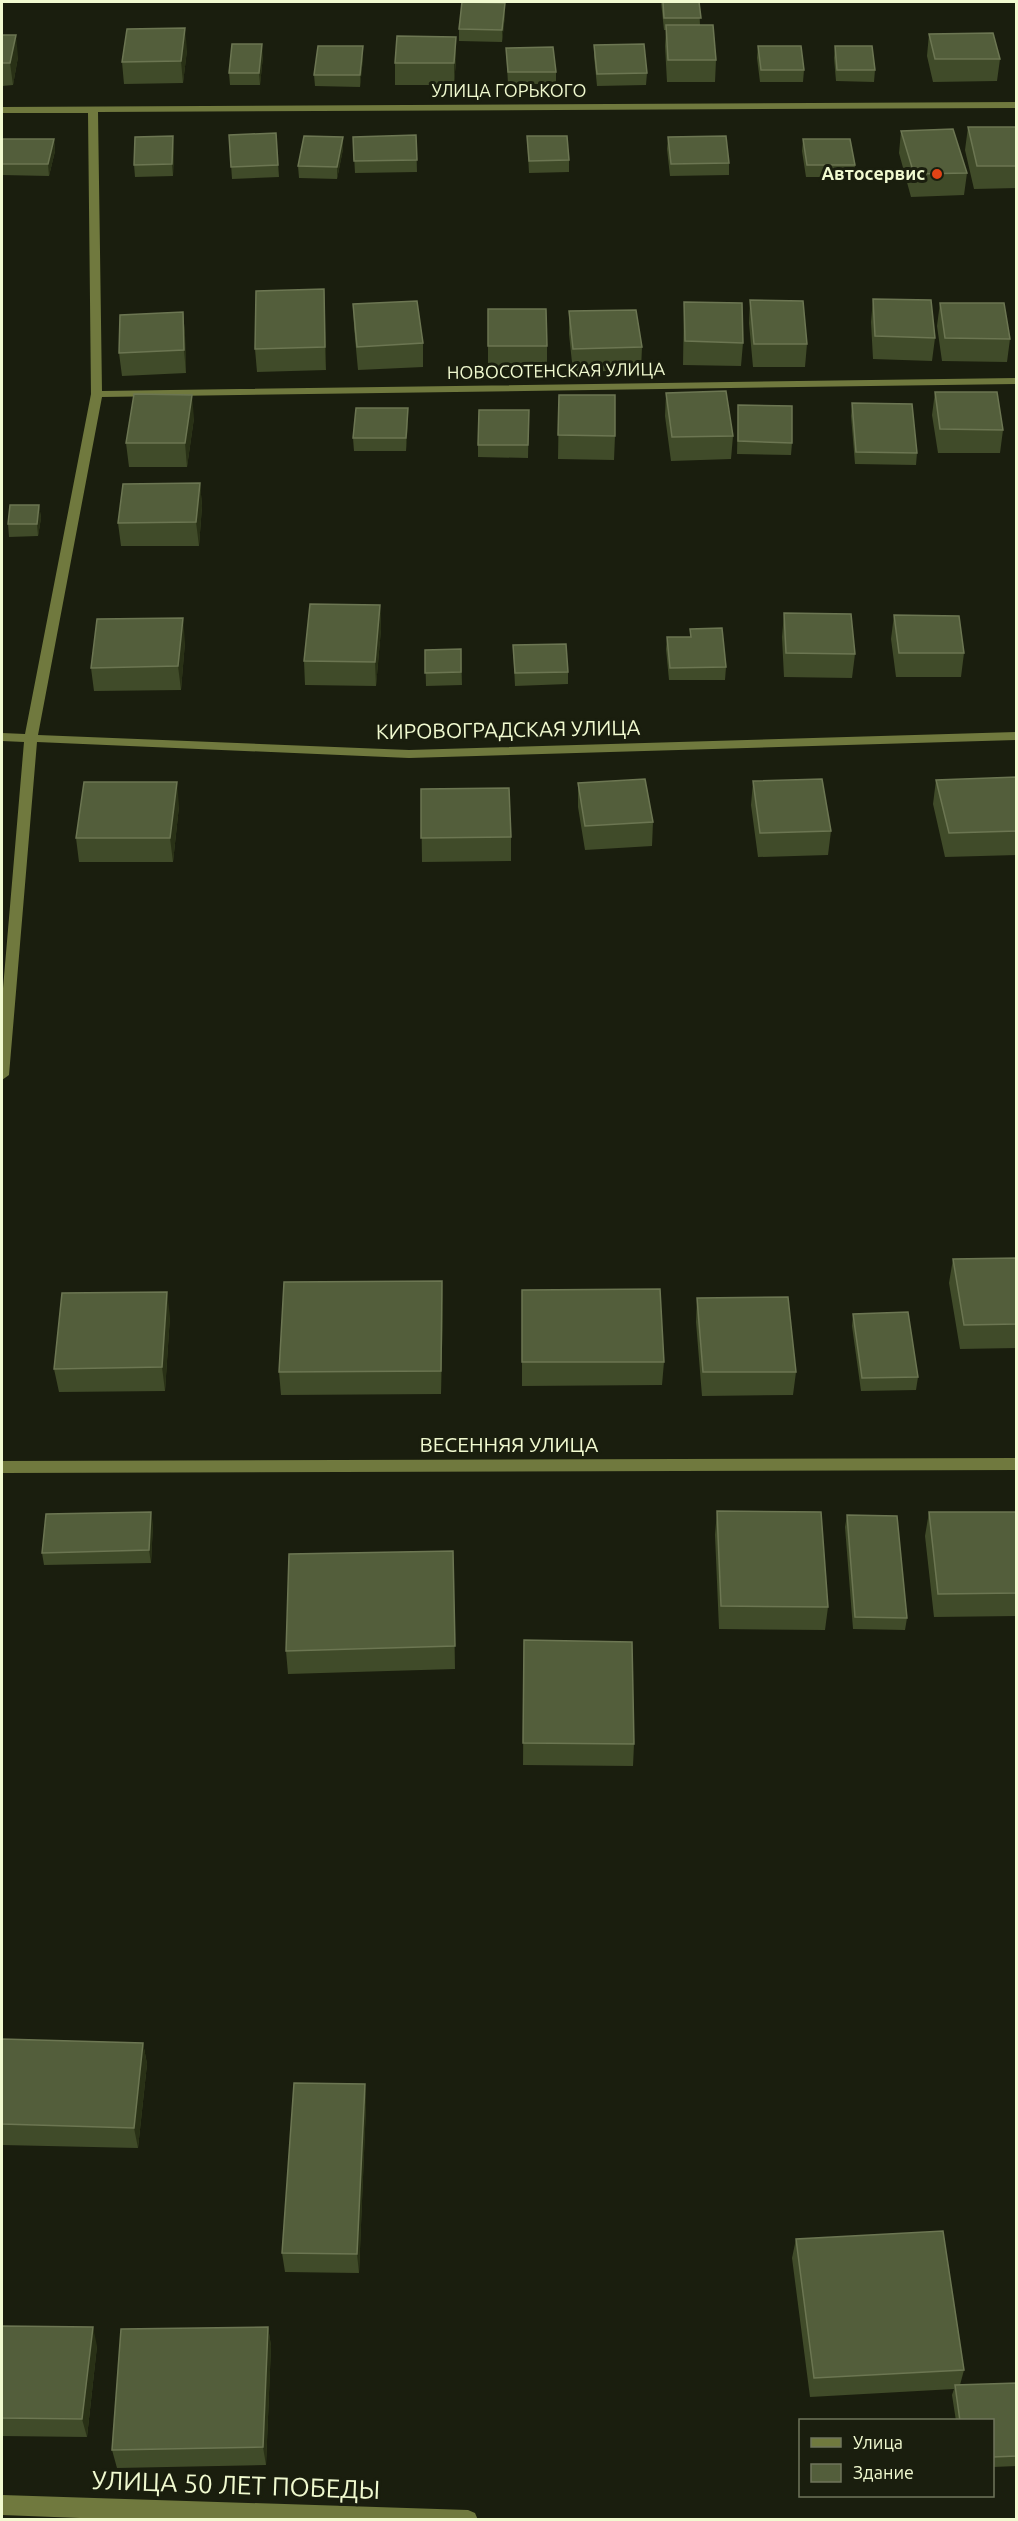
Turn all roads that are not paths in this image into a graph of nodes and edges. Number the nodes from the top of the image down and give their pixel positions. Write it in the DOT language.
graph roads {
  1 [pos="1017,105"];
  2 [pos="93,109"];
  3 [pos="2,110"];
  4 [pos="1017,381"];
  5 [pos="97,394"];
  6 [pos="1017,736"];
  7 [pos="2,737"];
  8 [pos="31,737"];
  9 [pos="2,1075"];
  10 [pos="1017,1464"];
  11 [pos="2,1467"];
  12 [pos="2,2505"];
  13 [pos="468,2520"];
  1 -- 2 [label="street, УЛИЦА ГОРЬКОГО"];
  2 -- 3 [label="street, УЛИЦА ГОРЬКОГО"];
  2 -- 5 [label="street"];
  4 -- 5 [label="street, НОВОСОТЕНСКАЯ УЛИЦА"];
  5 -- 8 [label="street"];
  6 -- 8 [label="street, КИРОВОГРАДСКАЯ УЛИЦА"];
  7 -- 8 [label="street, КИРОВОГРАДСКАЯ УЛИЦА"];
  8 -- 9 [label="street"];
  10 -- 11 [label="street, ВЕСЕННЯЯ УЛИЦА"];
  12 -- 13 [label="street, УЛИЦА 50 ЛЕТ ПОБЕДЫ"];
}
